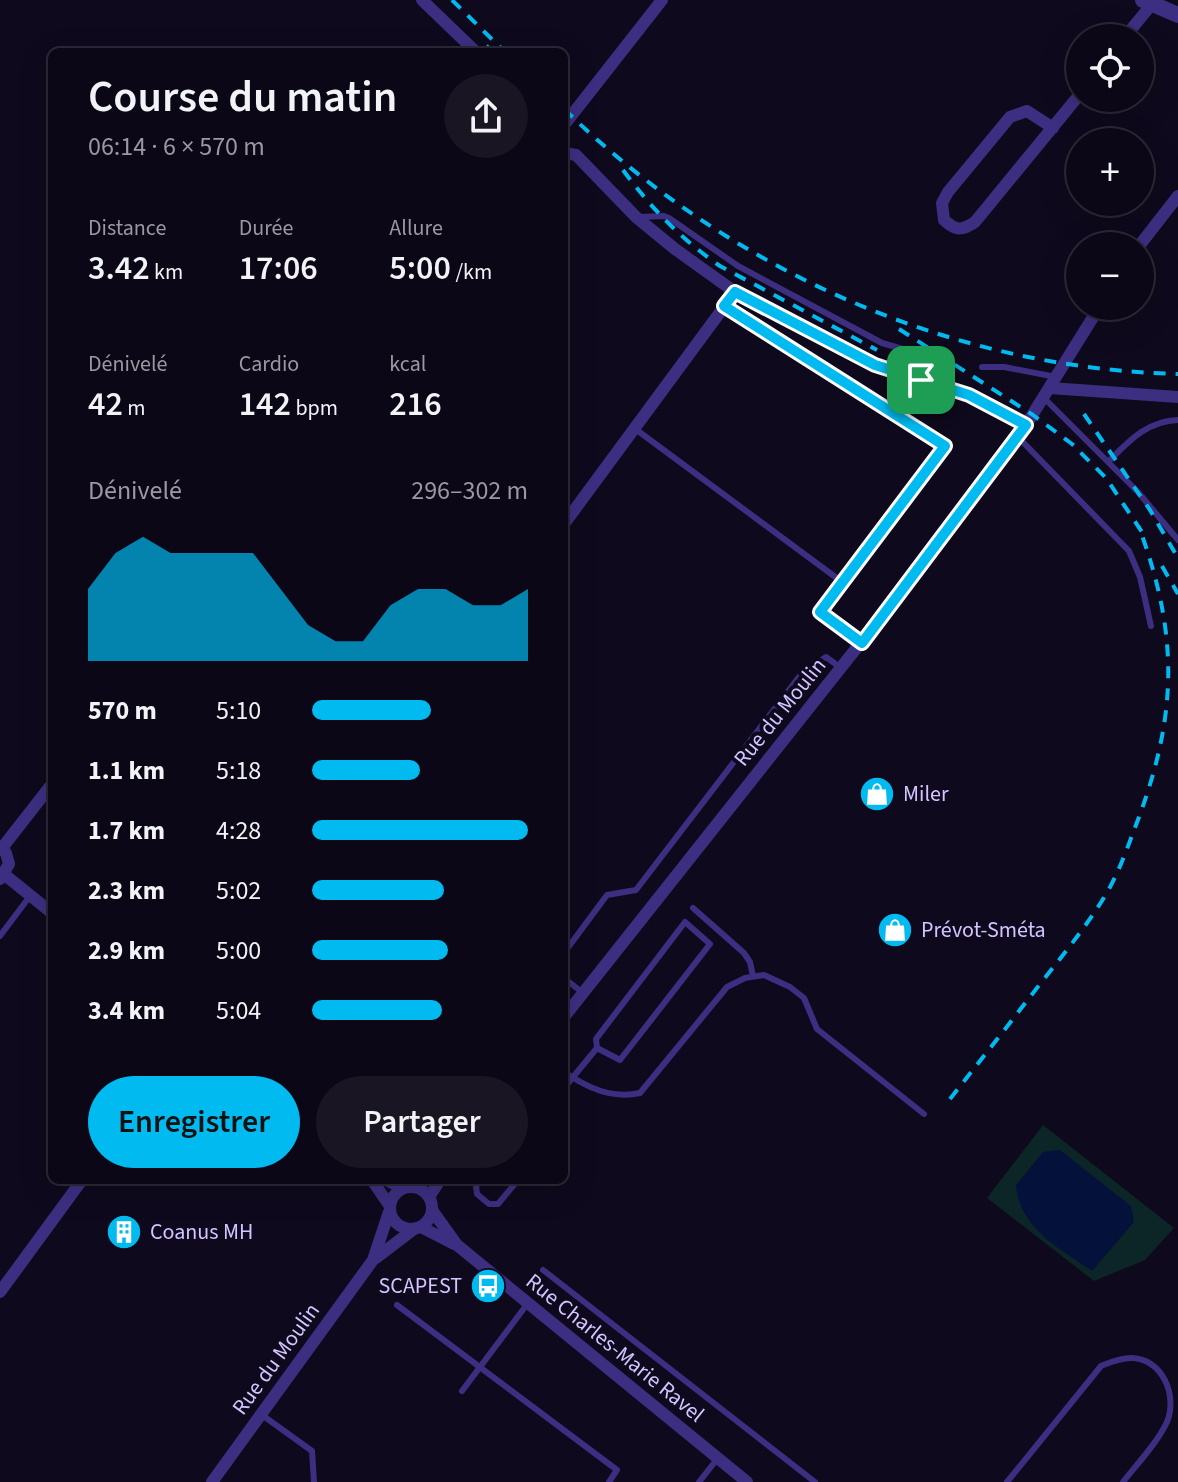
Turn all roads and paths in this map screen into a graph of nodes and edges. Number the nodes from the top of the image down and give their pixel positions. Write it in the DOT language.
graph roads {
  1 [pos="422,0"];
  2 [pos="662,0"];
  3 [pos="1147,2"];
  4 [pos="1178,15"];
  5 [pos="1133,24"];
  6 [pos="472,48"];
  7 [pos="1066,112"];
  8 [pos="568,120"];
  9 [pos="1053,128"];
  10 [pos="568,154"];
  11 [pos="1178,196"];
  12 [pos="636,217"];
  13 [pos="1150,232"];
  14 [pos="735,292"];
  15 [pos="724,306"];
  16 [pos="1091,320"];
  17 [pos="982,367"];
  18 [pos="921,380"];
  19 [pos="1050,388"];
  20 [pos="1178,397"];
  21 [pos="1178,420"];
  22 [pos="1026,425"];
  23 [pos="634,428"];
  24 [pos="1018,437"];
  25 [pos="1109,461"];
  26 [pos="568,519"];
  27 [pos="1178,540"];
  28 [pos="842,582"];
  29 [pos="1151,626"];
  30 [pos="862,643"];
  31 [pos="841,668"];
  32 [pos="48,789"];
  33 [pos="1,848"];
  34 [pos="2,877"];
  35 [pos="30,896"];
  36 [pos="693,908"];
  37 [pos="48,910"];
  38 [pos="0,936"];
  39 [pos="568,948"];
  40 [pos="753,976"];
  41 [pos="568,981"];
  42 [pos="584,993"];
  43 [pos="568,1012"];
  44 [pos="597,1048"];
  45 [pos="568,1075"];
  46 [pos="572,1078"];
  47 [pos="568,1083"];
  48 [pos="924,1114"];
  49 [pos="79,1184"];
  50 [pos="374,1184"];
  51 [pos="438,1184"];
  52 [pos="478,1184"];
  53 [pos="515,1184"];
  54 [pos="410,1185"];
  55 [pos="431,1204"];
  56 [pos="389,1208"];
  57 [pos="418,1228"];
  58 [pos="457,1245"];
  59 [pos="373,1260"];
  60 [pos="543,1270"];
  61 [pos="0,1292"];
  62 [pos="528,1303"];
  63 [pos="397,1305"];
  64 [pos="481,1365"];
  65 [pos="462,1391"];
  66 [pos="261,1414"];
  67 [pos="718,1458"];
  68 [pos="212,1482"];
  69 [pos="314,1482"];
  70 [pos="609,1482"];
  71 [pos="699,1482"];
  72 [pos="747,1482"];
  73 [pos="815,1482"];
  74 [pos="1007,1482"];
  75 [pos="1123,1482"];
  1 -- 6 [label="street"];
  2 -- 8 [label="street"];
  3 -- 4 [label="street"];
  3 -- 5 [label="street"];
  7 -- 9 [label="street"];
  9 -- 9 [label="street"];
  10 -- 12 [label="street"];
  11 -- 13 [label="street"];
  12 -- 14 [label="street"];
  12 -- 18 [label="lane"];
  14 -- 15 [label="street"];
  14 -- 18 [label="street"];
  15 -- 23 [label="street"];
  15 -- 28 [label="lane"];
  16 -- 19 [label="street, Rue du Moulin"];
  17 -- 19 [label="lane"];
  18 -- 22 [label="street"];
  19 -- 20 [label="street"];
  19 -- 22 [label="street, Rue du Moulin"];
  19 -- 25 [label="lane"];
  21 -- 25 [label="lane"];
  22 -- 24 [label="street, Rue du Moulin"];
  23 -- 26 [label="street"];
  23 -- 28 [label="lane"];
  24 -- 29 [label="lane"];
  24 -- 30 [label="street, Rue du Moulin"];
  25 -- 27 [label="lane"];
  28 -- 30 [label="lane"];
  30 -- 31 [label="street, Rue du Moulin"];
  31 -- 39 [label="lane"];
  31 -- 42 [label="street, Rue du Moulin"];
  32 -- 33 [label="street"];
  33 -- 34 [label="street"];
  34 -- 35 [label="street"];
  35 -- 37 [label="street"];
  35 -- 38 [label="lane"];
  36 -- 40 [label="lane"];
  40 -- 46 [label="lane"];
  40 -- 48 [label="lane"];
  41 -- 42 [label="lane"];
  42 -- 43 [label="street, Rue du Moulin"];
  44 -- 44 [label="lane"];
  44 -- 46 [label="lane"];
  45 -- 46 [label="lane"];
  46 -- 47 [label="lane"];
  49 -- 61 [label="street"];
  50 -- 56 [label="street"];
  51 -- 55 [label="street"];
  52 -- 53 [label="lane"];
  54 -- 55 [label="street"];
  54 -- 56 [label="street"];
  55 -- 57 [label="street"];
  55 -- 58 [label="street, Rue Charles-Marie Ravel"];
  56 -- 57 [label="street"];
  56 -- 59 [label="street, Rue du Moulin"];
  57 -- 58 [label="street, Rue Charles-Marie Ravel"];
  57 -- 59 [label="street, Rue du Moulin"];
  58 -- 62 [label="street, Rue Charles-Marie Ravel"];
  59 -- 66 [label="street, Rue du Moulin"];
  60 -- 73 [label="lane"];
  62 -- 64 [label="lane"];
  62 -- 67 [label="street, Rue Charles-Marie Ravel"];
  63 -- 64 [label="lane"];
  64 -- 65 [label="lane"];
  64 -- 70 [label="lane"];
  66 -- 68 [label="street, Rue du Moulin"];
  66 -- 69 [label="lane"];
  67 -- 71 [label="lane"];
  67 -- 72 [label="street, Rue Charles-Marie Ravel"];
  74 -- 75 [label="lane"];
}
